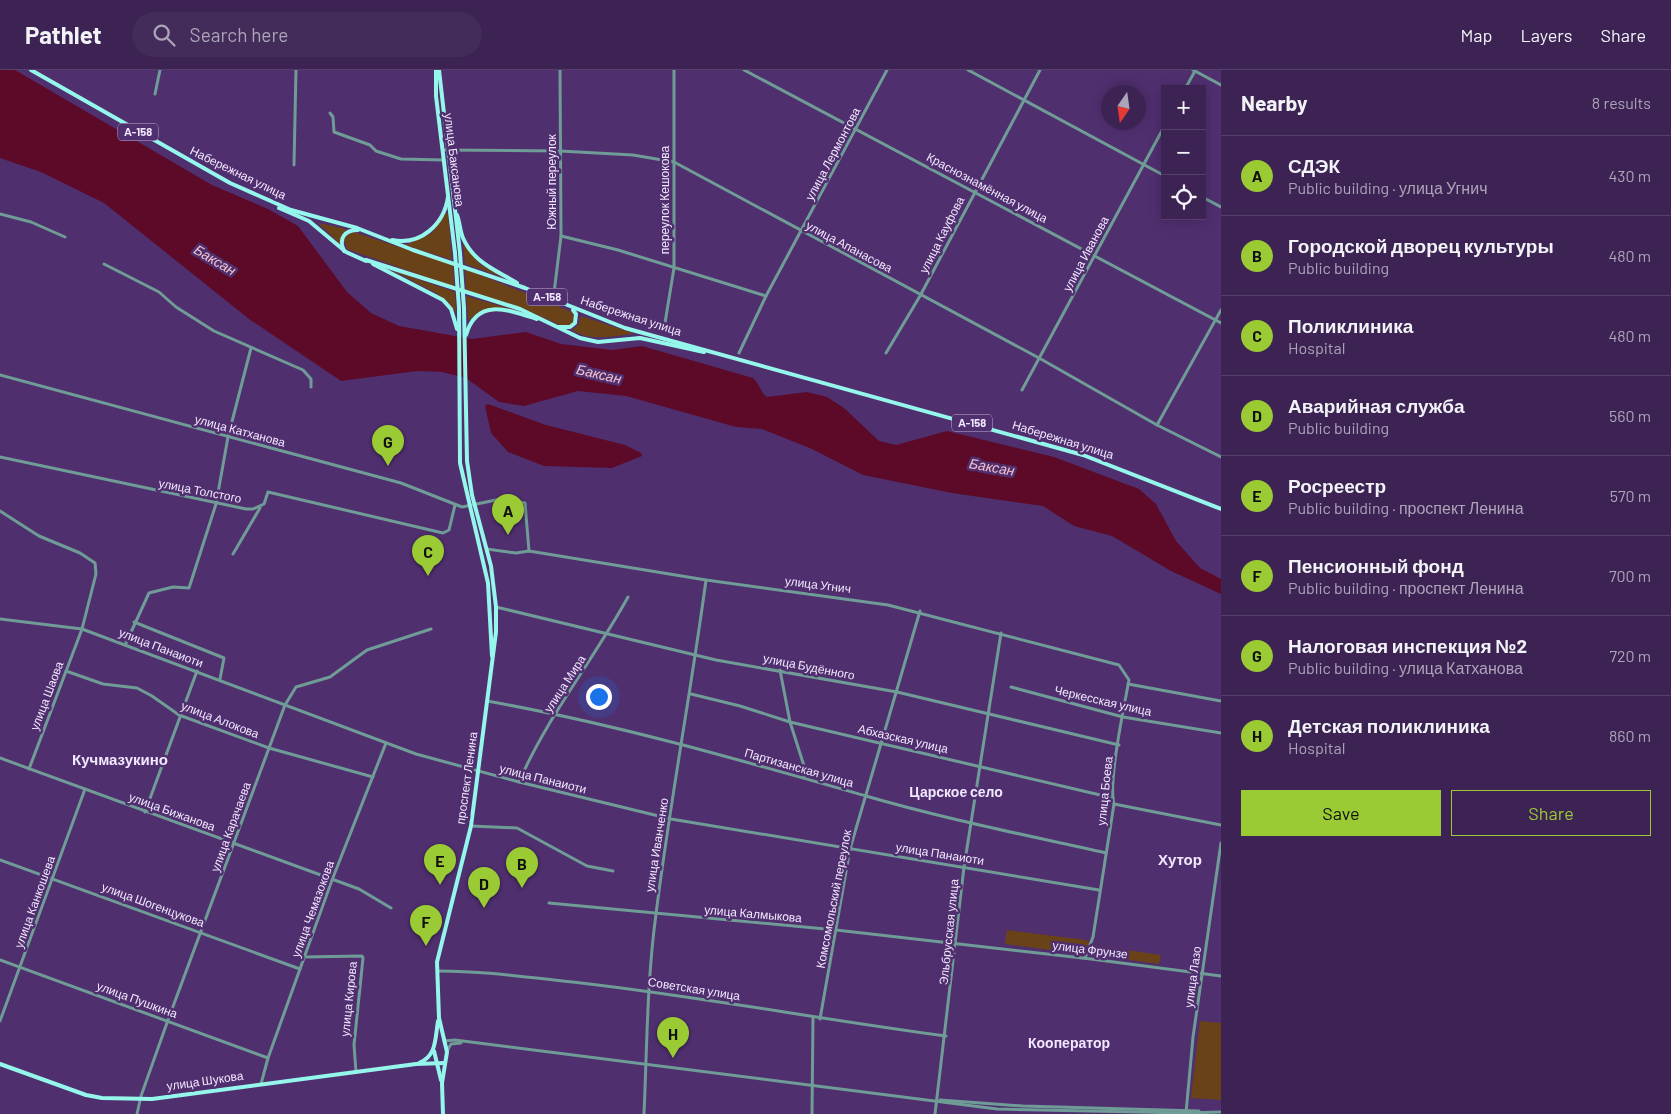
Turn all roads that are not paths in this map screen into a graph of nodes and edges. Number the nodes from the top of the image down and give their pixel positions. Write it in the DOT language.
graph roads {
  1 [pos="31,70"];
  2 [pos="160,70"];
  3 [pos="296,70"];
  4 [pos="438,70"];
  5 [pos="560,70"];
  6 [pos="674,70"];
  7 [pos="744,70"];
  8 [pos="887,70"];
  9 [pos="968,70"];
  10 [pos="1040,70"];
  11 [pos="1194,70"];
  12 [pos="1187,85"];
  13 [pos="1221,86"];
  14 [pos="155,94"];
  15 [pos="1024,99"];
  16 [pos="330,113"];
  17 [pos="856,128"];
  18 [pos="1162,130"];
  19 [pos="448,149"];
  20 [pos="443,150"];
  21 [pos="560,151"];
  22 [pos="444,160"];
  23 [pos="674,162"];
  24 [pos="294,165"];
  25 [pos="1143,165"];
  26 [pos="1163,175"];
  27 [pos="974,190"];
  28 [pos="246,191"];
  29 [pos="448,192"];
  30 [pos="1206,199"];
  31 [pos="1221,207"];
  32 [pos="455,210"];
  33 [pos="0,214"];
  34 [pos="363,230"];
  35 [pos="802,232"];
  36 [pos="379,236"];
  37 [pos="560,236"];
  38 [pos="64,237"];
  39 [pos="346,252"];
  40 [pos="458,253"];
  41 [pos="1095,256"];
  42 [pos="366,260"];
  43 [pos="104,264"];
  44 [pos="674,268"];
  45 [pos="526,288"];
  46 [pos="554,293"];
  47 [pos="766,296"];
  48 [pos="920,296"];
  49 [pos="461,308"];
  50 [pos="571,308"];
  51 [pos="1221,310"];
  52 [pos="1216,320"];
  53 [pos="544,321"];
  54 [pos="1221,324"];
  55 [pos="552,325"];
  56 [pos="664,329"];
  57 [pos="458,337"];
  58 [pos="465,337"];
  59 [pos="251,348"];
  60 [pos="717,353"];
  61 [pos="739,353"];
  62 [pos="886,353"];
  63 [pos="1039,358"];
  64 [pos="0,375"];
  65 [pos="311,387"];
  66 [pos="1022,390"];
  67 [pos="1157,425"];
  68 [pos="228,436"];
  69 [pos="0,457"];
  70 [pos="1221,457"];
  71 [pos="216,504"];
  72 [pos="455,505"];
  73 [pos="474,505"];
  74 [pos="469,506"];
  75 [pos="260,507"];
  76 [pos="1221,509"];
  77 [pos="0,511"];
  78 [pos="487,550"];
  79 [pos="529,551"];
  80 [pos="233,554"];
  81 [pos="706,580"];
  82 [pos="628,596"];
  83 [pos="496,607"];
  84 [pos="920,611"];
  85 [pos="0,619"];
  86 [pos="134,622"];
  87 [pos="82,628"];
  88 [pos="430,629"];
  89 [pos="1001,633"];
  90 [pos="607,635"];
  91 [pos="126,643"];
  92 [pos="696,655"];
  93 [pos="492,656"];
  94 [pos="780,670"];
  95 [pos="66,671"];
  96 [pos="197,671"];
  97 [pos="220,679"];
  98 [pos="1128,684"];
  99 [pos="1011,687"];
  100 [pos="897,692"];
  101 [pos="691,694"];
  102 [pos="487,701"];
  103 [pos="1221,702"];
  104 [pos="285,705"];
  105 [pos="557,713"];
  106 [pos="989,714"];
  107 [pos="179,715"];
  108 [pos="1123,717"];
  109 [pos="790,722"];
  110 [pos="1221,733"];
  111 [pos="386,743"];
  112 [pos="882,743"];
  113 [pos="682,744"];
  114 [pos="1119,744"];
  115 [pos="269,748"];
  116 [pos="0,758"];
  117 [pos="981,767"];
  118 [pos="29,769"];
  119 [pos="479,772"];
  120 [pos="373,777"];
  121 [pos="804,777"];
  122 [pos="519,782"];
  123 [pos="85,789"];
  124 [pos="867,796"];
  125 [pos="1113,798"];
  126 [pos="1114,804"];
  127 [pos="145,812"];
  128 [pos="670,819"];
  129 [pos="971,823"];
  130 [pos="1221,825"];
  131 [pos="471,826"];
  132 [pos="1221,843"];
  133 [pos="234,845"];
  134 [pos="850,848"];
  135 [pos="1106,853"];
  136 [pos="0,860"];
  137 [pos="964,866"];
  138 [pos="613,871"];
  139 [pos="52,879"];
  140 [pos="332,880"];
  141 [pos="1099,890"];
  142 [pos="549,903"];
  143 [pos="391,908"];
  144 [pos="656,914"];
  145 [pos="836,930"];
  146 [pos="201,932"];
  147 [pos="956,944"];
  148 [pos="304,957"];
  149 [pos="1085,958"];
  150 [pos="0,960"];
  151 [pos="20,967"];
  152 [pos="300,969"];
  153 [pos="438,971"];
  154 [pos="1202,974"];
  155 [pos="1221,976"];
  156 [pos="649,991"];
  157 [pos="814,1017"];
  158 [pos="439,1018"];
  159 [pos="820,1019"];
  160 [pos="168,1020"];
  161 [pos="0,1021"];
  162 [pos="441,1032"];
  163 [pos="946,1036"];
  164 [pos="449,1040"];
  165 [pos="443,1041"];
  166 [pos="467,1042"];
  167 [pos="435,1044"];
  168 [pos="434,1049"];
  169 [pos="447,1052"];
  170 [pos="268,1058"];
  171 [pos="445,1063"];
  172 [pos="646,1063"];
  173 [pos="0,1064"];
  174 [pos="417,1064"];
  175 [pos="429,1064"];
  176 [pos="437,1064"];
  177 [pos="438,1070"];
  178 [pos="356,1072"];
  179 [pos="442,1083"];
  180 [pos="260,1084"];
  181 [pos="812,1084"];
  182 [pos="140,1099"];
  183 [pos="937,1100"];
  184 [pos="1186,1112"];
  185 [pos="1221,1112"];
  186 [pos="1078,1113"];
  187 [pos="137,1114"];
  188 [pos="443,1114"];
  189 [pos="644,1114"];
  190 [pos="812,1114"];
  191 [pos="935,1114"];
  1 -- 28 [label="main road, Набережная улица / А-158"];
  2 -- 14 [label="street"];
  3 -- 24 [label="street"];
  4 -- 19 [label="main road, улица Баксанова"];
  4 -- 20 [label="main road, улица Баксанова"];
  5 -- 21 [label="street, Южный переулок"];
  6 -- 23 [label="street, переулок Кешокова"];
  7 -- 17 [label="street, Краснознамённая улица"];
  8 -- 17 [label="street, улица Лермонтова"];
  9 -- 15 [label="street"];
  10 -- 15 [label="street, улица Кауфова"];
  11 -- 12 [label="street"];
  11 -- 13 [label="street"];
  15 -- 25 [label="street"];
  15 -- 27 [label="street, улица Кауфова"];
  16 -- 22 [label="street"];
  17 -- 27 [label="street, Краснознамённая улица"];
  17 -- 35 [label="street, улица Лермонтова"];
  18 -- 25 [label="street, улица Иванова"];
  19 -- 20 [label="street, улица Апанасова"];
  19 -- 21 [label="street, улица Апанасова"];
  19 -- 32 [label="main road, улица Баксанова"];
  20 -- 22 [label="main road, улица Баксанова"];
  21 -- 23 [label="street, улица Апанасова"];
  21 -- 37 [label="street, Южный переулок"];
  22 -- 29 [label="main road, улица Баксанова"];
  23 -- 35 [label="street, улица Апанасова"];
  23 -- 44 [label="street, переулок Кешокова"];
  25 -- 26 [label="street"];
  25 -- 41 [label="street, улица Иванова"];
  27 -- 41 [label="street, Краснознамённая улица"];
  27 -- 48 [label="street, улица Кауфова"];
  28 -- 34 [label="main road, Набережная улица / А-158"];
  28 -- 39 [label="main road, А-158"];
  29 -- 36 [label="main road"];
  29 -- 40 [label="main road, улица Баксанова"];
  30 -- 31 [label="street"];
  32 -- 40 [label="main road, улица Баксанова"];
  32 -- 45 [label="main road"];
  33 -- 38 [label="street"];
  34 -- 36 [label="main road, Набережная улица / А-158"];
  34 -- 39 [label="main road"];
  35 -- 47 [label="street, улица Лермонтова"];
  35 -- 48 [label="street, улица Апанасова"];
  36 -- 45 [label="main road, Набережная улица / А-158"];
  37 -- 44 [label="street"];
  37 -- 46 [label="street, Южный переулок"];
  39 -- 42 [label="main road, А-158"];
  40 -- 49 [label="main road, bridge"];
  41 -- 52 [label="street, Краснознамённая улица"];
  41 -- 63 [label="street, улица Иванова"];
  42 -- 53 [label="main road, А-158"];
  42 -- 57 [label="main road"];
  43 -- 59 [label="street"];
  44 -- 47 [label="street"];
  44 -- 56 [label="street, переулок Кешокова"];
  45 -- 50 [label="main road, Набережная улица / А-158"];
  47 -- 61 [label="street, улица Лермонтова"];
  48 -- 62 [label="street, улица Кауфова"];
  48 -- 63 [label="street, улица Апанасова"];
  49 -- 57 [label="main road"];
  49 -- 58 [label="main road, проспект Ленина"];
  50 -- 55 [label="main road"];
  50 -- 60 [label="main road, Набережная улица / А-158"];
  51 -- 52 [label="street"];
  52 -- 54 [label="street, Краснознамённая улица"];
  52 -- 67 [label="street"];
  53 -- 55 [label="main road, А-158"];
  53 -- 58 [label="main road"];
  55 -- 60 [label="main road, А-158"];
  57 -- 74 [label="main road, проспект Ленина"];
  58 -- 73 [label="main road, проспект Ленина"];
  59 -- 65 [label="street"];
  59 -- 68 [label="street"];
  60 -- 76 [label="main road, Набережная улица / А-158"];
  63 -- 66 [label="street, улица Иванова"];
  63 -- 67 [label="street, улица Апанасова"];
  64 -- 68 [label="street, улица Катханова"];
  67 -- 70 [label="street, улица Апанасова"];
  68 -- 71 [label="street"];
  68 -- 72 [label="street, улица Катханова"];
  69 -- 71 [label="street, улица Толстого"];
  71 -- 75 [label="street, улица Толстого"];
  71 -- 86 [label="street"];
  72 -- 74 [label="street, улица Катханова"];
  72 -- 75 [label="street"];
  73 -- 74 [label="street, улица Катханова"];
  73 -- 78 [label="main road, проспект Ленина"];
  73 -- 79 [label="street, улица Катханова"];
  74 -- 93 [label="main road, проспект Ленина"];
  75 -- 80 [label="street"];
  77 -- 87 [label="street, улица Шаова"];
  78 -- 79 [label="street, улица Угнич"];
  78 -- 83 [label="main road, проспект Ленина"];
  79 -- 81 [label="street, улица Угнич"];
  81 -- 84 [label="street, улица Угнич"];
  81 -- 92 [label="street, улица Иванченко"];
  82 -- 90 [label="street, улица Мира"];
  83 -- 90 [label="street, улица Будённого"];
  83 -- 93 [label="main road, проспект Ленина"];
  84 -- 89 [label="street, улица Угнич"];
  84 -- 100 [label="street, Комсомольский переулок"];
  85 -- 87 [label="street, улица Панаиоти"];
  86 -- 91 [label="street"];
  86 -- 97 [label="street"];
  87 -- 91 [label="street, улица Панаиоти"];
  87 -- 95 [label="street, улица Шаова"];
  88 -- 104 [label="street, улица Карачаева"];
  89 -- 98 [label="street, улица Угнич"];
  89 -- 106 [label="street, Эльбрусская улица"];
  90 -- 92 [label="street, улица Будённого"];
  90 -- 105 [label="street, улица Мира"];
  91 -- 96 [label="street, улица Панаиоти"];
  92 -- 94 [label="street, улица Будённого"];
  92 -- 101 [label="street, улица Иванченко"];
  93 -- 102 [label="main road, проспект Ленина"];
  94 -- 100 [label="street, улица Будённого"];
  94 -- 109 [label="street"];
  95 -- 107 [label="street, улица Алокова"];
  95 -- 118 [label="street, улица Шаова"];
  96 -- 97 [label="street, улица Панаиоти"];
  96 -- 107 [label="street"];
  97 -- 104 [label="street, улица Панаиоти"];
  98 -- 103 [label="street"];
  98 -- 108 [label="street, улица Боева"];
  99 -- 108 [label="street, Черкесская улица"];
  100 -- 106 [label="street, улица Будённого"];
  100 -- 112 [label="street, Комсомольский переулок"];
  101 -- 109 [label="street, Абхазская улица"];
  101 -- 113 [label="street, улица Иванченко"];
  102 -- 105 [label="street, Партизанская улица"];
  102 -- 119 [label="main road, проспект Ленина"];
  104 -- 111 [label="street, улица Панаиоти"];
  104 -- 115 [label="street, улица Карачаева"];
  105 -- 113 [label="street, Партизанская улица"];
  105 -- 122 [label="street, улица Мира"];
  106 -- 114 [label="street, улица Будённого"];
  106 -- 117 [label="street, Эльбрусская улица"];
  107 -- 115 [label="street, улица Алокова"];
  107 -- 127 [label="street"];
  108 -- 110 [label="street, Черкесская улица"];
  108 -- 114 [label="street, улица Боева"];
  109 -- 112 [label="street, Абхазская улица"];
  109 -- 121 [label="street"];
  111 -- 119 [label="street, улица Панаиоти"];
  111 -- 120 [label="street, улица Чемазокова"];
  112 -- 117 [label="street, Абхазская улица"];
  112 -- 124 [label="street, Комсомольский переулок"];
  113 -- 121 [label="street, Партизанская улица"];
  113 -- 128 [label="street, улица Иванченко"];
  114 -- 125 [label="street, улица Боева"];
  115 -- 120 [label="street, улица Алокова"];
  115 -- 133 [label="street, улица Карачаева"];
  116 -- 118 [label="street, улица Бижанова"];
  117 -- 125 [label="street, Абхазская улица"];
  117 -- 129 [label="street, Эльбрусская улица"];
  118 -- 123 [label="street, улица Бижанова"];
  119 -- 122 [label="street, улица Панаиоти"];
  119 -- 131 [label="main road, проспект Ленина"];
  120 -- 140 [label="street, улица Чемазокова"];
  121 -- 124 [label="street, Партизанская улица"];
  122 -- 128 [label="street, улица Панаиоти"];
  123 -- 127 [label="street, улица Бижанова"];
  123 -- 139 [label="street, улица Канкошева"];
  124 -- 129 [label="street, Партизанская улица"];
  124 -- 134 [label="street, Комсомольский переулок"];
  125 -- 126 [label="street, улица Боева"];
  126 -- 130 [label="street"];
  126 -- 135 [label="street, улица Боева"];
  127 -- 133 [label="street, улица Бижанова"];
  128 -- 134 [label="street, улица Панаиоти"];
  128 -- 144 [label="street, улица Иванченко"];
  129 -- 135 [label="street, Партизанская улица"];
  129 -- 137 [label="street, Эльбрусская улица"];
  131 -- 138 [label="street"];
  131 -- 153 [label="main road, проспект Ленина"];
  132 -- 154 [label="street, улица Лазо"];
  133 -- 140 [label="street, улица Бижанова"];
  133 -- 146 [label="street, улица Карачаева"];
  134 -- 137 [label="street, улица Панаиоти"];
  134 -- 145 [label="street, Комсомольский переулок"];
  135 -- 141 [label="street, улица Боева"];
  136 -- 139 [label="street, улица Шогенцукова"];
  137 -- 141 [label="street, улица Панаиоти"];
  137 -- 147 [label="street, Эльбрусская улица"];
  139 -- 146 [label="street, улица Шогенцукова"];
  139 -- 151 [label="street, улица Канкошева"];
  140 -- 143 [label="street, улица Бижанова"];
  140 -- 148 [label="street, улица Чемазокова"];
  141 -- 149 [label="street, улица Боева"];
  142 -- 144 [label="street, улица Калмыкова"];
  144 -- 145 [label="street, улица Калмыкова"];
  144 -- 156 [label="street, улица Иванченко"];
  145 -- 147 [label="street, улица Калмыкова"];
  145 -- 159 [label="street, Комсомольский переулок"];
  146 -- 152 [label="street, улица Шогенцукова"];
  146 -- 160 [label="street, улица Карачаева"];
  147 -- 149 [label="street, улица Фрунзе"];
  147 -- 163 [label="street, Эльбрусская улица"];
  148 -- 152 [label="street, улица Чемазокова"];
  148 -- 178 [label="street, улица Кирова"];
  149 -- 154 [label="street, улица Фрунзе"];
  150 -- 151 [label="street, улица Пушкина"];
  151 -- 160 [label="street, улица Пушкина"];
  151 -- 161 [label="street, улица Канкошева"];
  152 -- 170 [label="street, улица Чемазокова"];
  153 -- 156 [label="street, Советская улица"];
  153 -- 158 [label="main road, проспект Ленина"];
  154 -- 155 [label="street, улица Фрунзе"];
  154 -- 184 [label="street, улица Лазо"];
  156 -- 157 [label="street, Советская улица"];
  156 -- 172 [label="street, улица Иванченко"];
  157 -- 159 [label="street, Советская улица"];
  157 -- 181 [label="street"];
  158 -- 162 [label="main road"];
  158 -- 167 [label="main road"];
  159 -- 163 [label="street, Советская улица"];
  160 -- 170 [label="street, улица Пушкина"];
  160 -- 182 [label="street, улица Карачаева"];
  162 -- 164 [label="street"];
  162 -- 165 [label="main road"];
  163 -- 183 [label="street, Эльбрусская улица"];
  164 -- 165 [label="street"];
  164 -- 166 [label="street"];
  165 -- 167 [label="main road"];
  165 -- 169 [label="main road"];
  166 -- 169 [label="street"];
  166 -- 172 [label="street"];
  167 -- 168 [label="main road"];
  168 -- 174 [label="main road"];
  168 -- 176 [label="main road"];
  169 -- 171 [label="main road"];
  170 -- 180 [label="street, улица Чемазокова"];
  171 -- 176 [label="main road, улица Шукова"];
  171 -- 179 [label="main road"];
  172 -- 181 [label="street"];
  172 -- 189 [label="street, улица Иванченко"];
  173 -- 182 [label="main road, улица Шукова"];
  174 -- 175 [label="main road, улица Шукова"];
  174 -- 178 [label="main road, улица Шукова"];
  175 -- 176 [label="main road, улица Шукова"];
  175 -- 177 [label="main road"];
  176 -- 177 [label="main road"];
  177 -- 179 [label="main road"];
  178 -- 180 [label="main road, улица Шукова"];
  179 -- 188 [label="main road"];
  180 -- 182 [label="main road, улица Шукова"];
  181 -- 183 [label="street"];
  181 -- 190 [label="street"];
  182 -- 187 [label="street, улица Карачаева"];
  183 -- 184 [label="street"];
  183 -- 186 [label="street"];
  183 -- 191 [label="street, Эльбрусская улица"];
  184 -- 185 [label="street"];
  184 -- 186 [label="street"];
}
